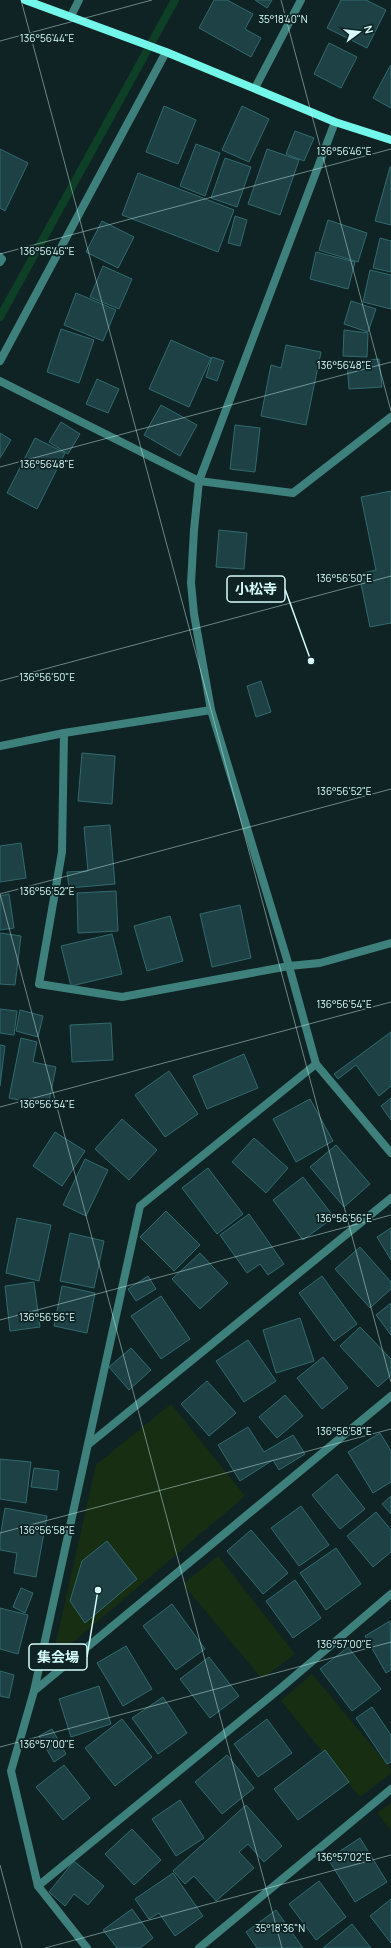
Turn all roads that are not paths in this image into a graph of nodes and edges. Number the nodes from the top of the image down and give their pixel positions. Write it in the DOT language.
graph roads {
  1 [pos="25,0"];
  2 [pos="79,0"];
  3 [pos="301,0"];
  4 [pos="71,16"];
  5 [pos="166,52"];
  6 [pos="255,88"];
  7 [pos="336,122"];
  8 [pos="391,140"];
  9 [pos="0,257"];
  10 [pos="0,262"];
  11 [pos="0,361"];
  12 [pos="0,381"];
  13 [pos="391,417"];
  14 [pos="200,482"];
  15 [pos="211,710"];
  16 [pos="64,733"];
  17 [pos="0,746"];
  18 [pos="391,943"];
  19 [pos="289,966"];
  20 [pos="316,1064"];
  21 [pos="391,1153"];
  22 [pos="391,1198"];
  23 [pos="391,1396"];
  24 [pos="89,1444"];
  25 [pos="391,1594"];
  26 [pos="34,1690"];
  27 [pos="391,1789"];
  28 [pos="38,1886"];
  29 [pos="87,1948"];
  30 [pos="199,1948"];
  1 -- 4 [label="street"];
  2 -- 4 [label="street"];
  3 -- 6 [label="street"];
  4 -- 5 [label="street"];
  5 -- 6 [label="street"];
  5 -- 11 [label="street"];
  6 -- 7 [label="street"];
  7 -- 8 [label="street"];
  7 -- 14 [label="street"];
  9 -- 10 [label="street"];
  12 -- 14 [label="street"];
  13 -- 14 [label="street"];
  14 -- 15 [label="street"];
  15 -- 16 [label="street"];
  15 -- 19 [label="street"];
  16 -- 17 [label="street"];
  16 -- 19 [label="street"];
  18 -- 19 [label="street"];
  19 -- 20 [label="street"];
  20 -- 21 [label="street"];
  20 -- 24 [label="street"];
  22 -- 24 [label="street"];
  23 -- 26 [label="street"];
  24 -- 26 [label="street"];
  25 -- 28 [label="street"];
  26 -- 28 [label="street"];
  27 -- 30 [label="street"];
  28 -- 29 [label="street"];
}
